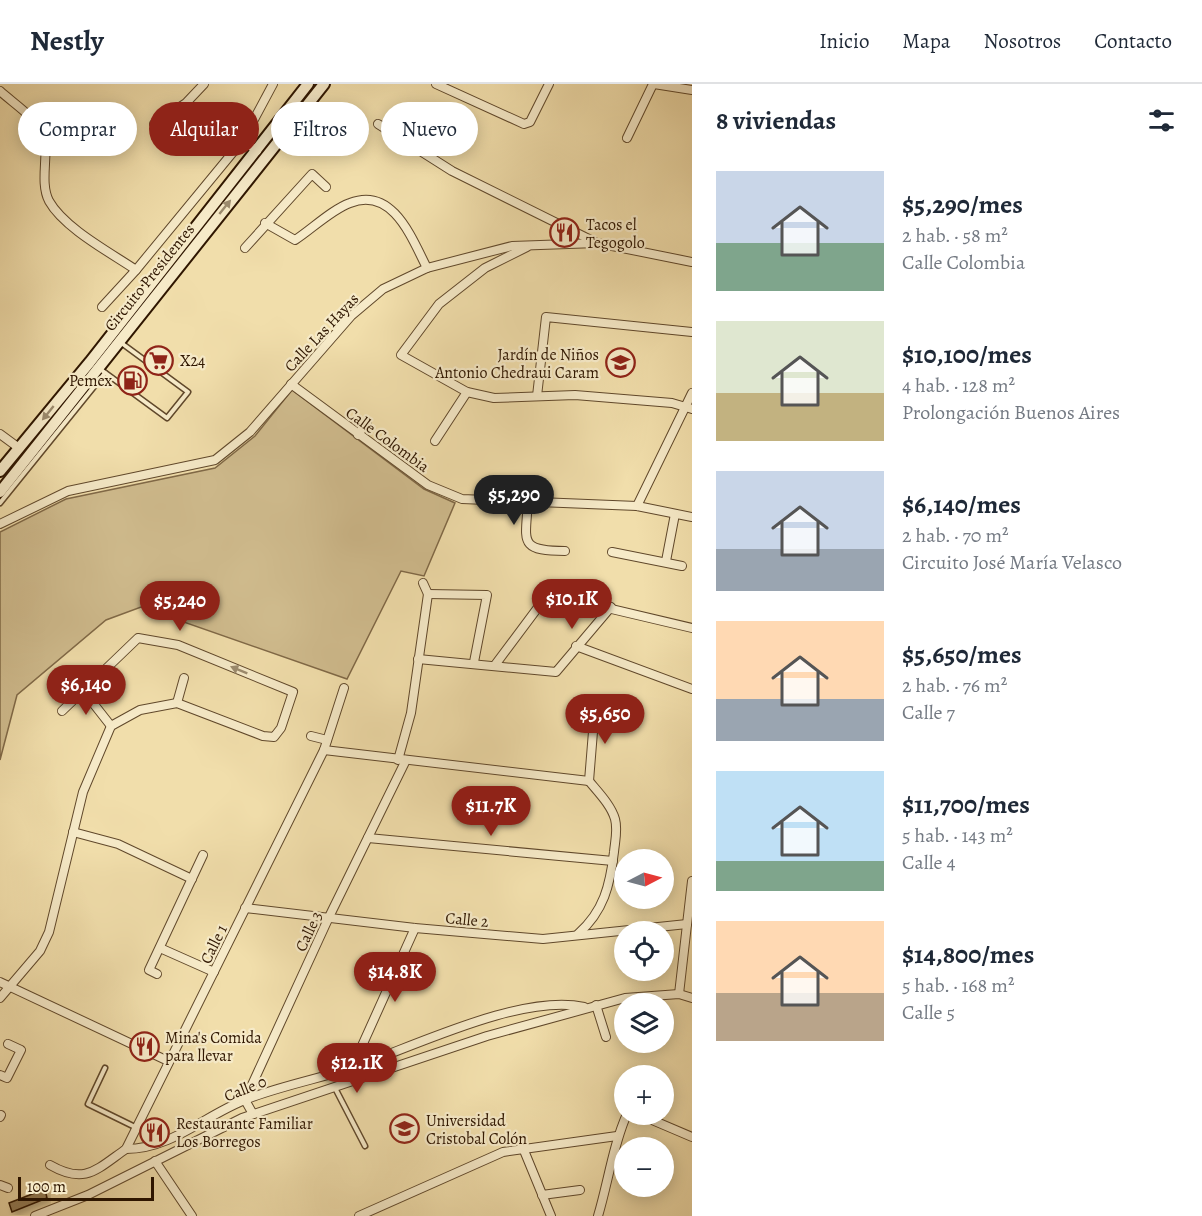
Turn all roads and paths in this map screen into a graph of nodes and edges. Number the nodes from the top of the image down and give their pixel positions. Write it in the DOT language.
graph roads {
  1 [pos="204,84"];
  2 [pos="273,84"];
  3 [pos="308,84"];
  4 [pos="324,84"];
  5 [pos="436,84"];
  6 [pos="549,84"];
  7 [pos="654,84"];
  8 [pos="0,90"];
  9 [pos="692,90"];
  10 [pos="187,102"];
  11 [pos="259,110"];
  12 [pos="378,124"];
  13 [pos="627,138"];
  14 [pos="259,148"];
  15 [pos="230,156"];
  16 [pos="253,156"];
  17 [pos="326,187"];
  18 [pos="266,223"];
  19 [pos="597,243"];
  20 [pos="528,246"];
  21 [pos="245,248"];
  22 [pos="692,262"];
  23 [pos="427,268"];
  24 [pos="136,270"];
  25 [pos="102,307"];
  26 [pos="692,332"];
  27 [pos="114,338"];
  28 [pos="97,367"];
  29 [pos="291,384"];
  30 [pos="466,392"];
  31 [pos="692,393"];
  32 [pos="537,396"];
  33 [pos="690,408"];
  34 [pos="367,422"];
  35 [pos="0,434"];
  36 [pos="358,435"];
  37 [pos="435,441"];
  38 [pos="19,448"];
  39 [pos="0,471"];
  40 [pos="0,492"];
  41 [pos="528,500"];
  42 [pos="0,503"];
  43 [pos="637,507"];
  44 [pos="675,514"];
  45 [pos="692,517"];
  46 [pos="0,524"];
  47 [pos="565,551"];
  48 [pos="612,552"];
  49 [pos="666,561"];
  50 [pos="682,566"];
  51 [pos="423,584"];
  52 [pos="428,594"];
  53 [pos="611,607"];
  54 [pos="692,628"];
  55 [pos="576,646"];
  56 [pos="418,659"];
  57 [pos="474,662"];
  58 [pos="495,664"];
  59 [pos="184,678"];
  60 [pos="344,688"];
  61 [pos="82,689"];
  62 [pos="692,689"];
  63 [pos="177,703"];
  64 [pos="595,707"];
  65 [pos="62,711"];
  66 [pos="111,726"];
  67 [pos="311,736"];
  68 [pos="327,740"];
  69 [pos="324,750"];
  70 [pos="402,760"];
  71 [pos="589,781"];
  72 [pos="74,832"];
  73 [pos="368,838"];
  74 [pos="203,855"];
  75 [pos="613,861"];
  76 [pos="192,879"];
  77 [pos="692,881"];
  78 [pos="245,908"];
  79 [pos="328,917"];
  80 [pos="687,924"];
  81 [pos="416,928"];
  82 [pos="578,934"];
  83 [pos="160,948"];
  84 [pos="153,972"];
  85 [pos="214,972"];
  86 [pos="0,982"];
  87 [pos="10,987"];
  88 [pos="679,994"];
  89 [pos="0,998"];
  90 [pos="692,998"];
  91 [pos="596,1005"];
  92 [pos="586,1007"];
  93 [pos="606,1037"];
  94 [pos="8,1044"];
  95 [pos="168,1061"];
  96 [pos="105,1068"];
  97 [pos="352,1068"];
  98 [pos="0,1075"];
  99 [pos="335,1088"];
  100 [pos="246,1100"];
  101 [pos="253,1114"];
  102 [pos="622,1125"];
  103 [pos="664,1125"];
  104 [pos="136,1128"];
  105 [pos="617,1136"];
  106 [pos="692,1137"];
  107 [pos="365,1146"];
  108 [pos="523,1148"];
  109 [pos="126,1149"];
  110 [pos="155,1161"];
  111 [pos="50,1165"];
  112 [pos="580,1190"];
  113 [pos="542,1195"];
  114 [pos="35,1216"];
  115 [pos="192,1216"];
  116 [pos="361,1216"];
  117 [pos="551,1216"];
  118 [pos="598,1216"];
  1 -- 10 [label="street"];
  2 -- 11 [label="street"];
  3 -- 14 [label="main road, Circuito Presidentes"];
  27 -- 4 [label="main road, Circuito Presidentes, one-way"];
  5 -- 6 [label="street"];
  7 -- 9 [label="street"];
  7 -- 13 [label="street"];
  8 -- 24 [label="street"];
  12 -- 19 [label="street"];
  15 -- 24 [label="street"];
  16 -- 27 [label="main road, Circuito Presidentes"];
  17 -- 18 [label="street"];
  18 -- 21 [label="street"];
  18 -- 23 [label="street"];
  19 -- 20 [label="street, Calle Las Hayas"];
  19 -- 22 [label="street, Calle Las Hayas"];
  20 -- 23 [label="street, Calle Las Hayas"];
  20 -- 30 [label="street"];
  23 -- 29 [label="street, Calle Las Hayas"];
  24 -- 25 [label="street"];
  26 -- 32 [label="street"];
  27 -- 28 [label="main road, Circuito Presidentes"];
  27 -- 28 [label="lane"];
  28 -- 38 [label="main road, Circuito Presidentes, one-way"];
  28 -- 40 [label="main road, Circuito Presidentes"];
  28 -- 42 [label="lane"];
  29 -- 36 [label="street, Calle Colombia"];
  29 -- 46 [label="street, Calle Las Hayas"];
  30 -- 32 [label="street"];
  30 -- 37 [label="street"];
  31 -- 33 [label="street"];
  32 -- 33 [label="street"];
  33 -- 43 [label="street"];
  34 -- 36 [label="street"];
  35 -- 38 [label="street"];
  36 -- 41 [label="street, Calle Colombia"];
  38 -- 39 [label="main road, Circuito Presidentes"];
  41 -- 43 [label="street, Calle Colombia"];
  41 -- 47 [label="street"];
  43 -- 44 [label="street, Calle Colombia"];
  44 -- 45 [label="street, Calle Colombia"];
  44 -- 49 [label="street"];
  48 -- 49 [label="street"];
  49 -- 50 [label="street"];
  51 -- 52 [label="street"];
  52 -- 56 [label="street, Calle 3"];
  52 -- 57 [label="street"];
  53 -- 54 [label="street"];
  53 -- 55 [label="street"];
  53 -- 58 [label="street"];
  55 -- 58 [label="street"];
  55 -- 62 [label="street"];
  56 -- 57 [label="street"];
  56 -- 70 [label="street, Calle 3"];
  57 -- 58 [label="street"];
  59 -- 63 [label="street"];
  60 -- 68 [label="street, Calle 1"];
  63 -- 61 [label="street, one-way"];
  61 -- 65 [label="street"];
  61 -- 66 [label="street"];
  63 -- 66 [label="street"];
  64 -- 71 [label="street"];
  66 -- 72 [label="street"];
  67 -- 68 [label="street"];
  68 -- 69 [label="street, Calle 1"];
  69 -- 70 [label="street"];
  69 -- 78 [label="street, Calle 1"];
  70 -- 71 [label="street"];
  70 -- 73 [label="street, Calle 3"];
  71 -- 75 [label="street"];
  72 -- 76 [label="street"];
  72 -- 87 [label="street"];
  73 -- 75 [label="street"];
  73 -- 79 [label="street, Calle 3"];
  74 -- 76 [label="street"];
  75 -- 82 [label="street"];
  76 -- 83 [label="street"];
  77 -- 80 [label="street"];
  78 -- 79 [label="street, Calle 2"];
  78 -- 85 [label="street, Calle 1"];
  79 -- 81 [label="street, Calle 2"];
  79 -- 100 [label="street, Calle 3"];
  80 -- 82 [label="street, Calle 2"];
  80 -- 88 [label="street"];
  81 -- 82 [label="street, Calle 2"];
  81 -- 97 [label="street"];
  83 -- 84 [label="street"];
  83 -- 85 [label="street"];
  85 -- 95 [label="street, Calle 1"];
  86 -- 87 [label="street"];
  87 -- 89 [label="street"];
  87 -- 95 [label="street"];
  88 -- 90 [label="street"];
  88 -- 91 [label="street"];
  91 -- 92 [label="street"];
  91 -- 93 [label="street"];
  92 -- 97 [label="street, Calle 0"];
  92 -- 99 [label="street"];
  94 -- 98 [label="street"];
  95 -- 104 [label="street, Calle 1"];
  96 -- 104 [label="lane"];
  97 -- 100 [label="street, Calle 0"];
  99 -- 101 [label="street"];
  99 -- 107 [label="lane"];
  100 -- 101 [label="street"];
  100 -- 109 [label="street, Calle 0"];
  101 -- 110 [label="street"];
  102 -- 105 [label="street"];
  103 -- 106 [label="street"];
  104 -- 109 [label="street, Calle 1"];
  105 -- 108 [label="street"];
  105 -- 118 [label="street"];
  108 -- 113 [label="street"];
  108 -- 116 [label="street"];
  109 -- 111 [label="street"];
  110 -- 114 [label="street"];
  110 -- 115 [label="street"];
  112 -- 113 [label="street"];
  113 -- 117 [label="street"];
}
